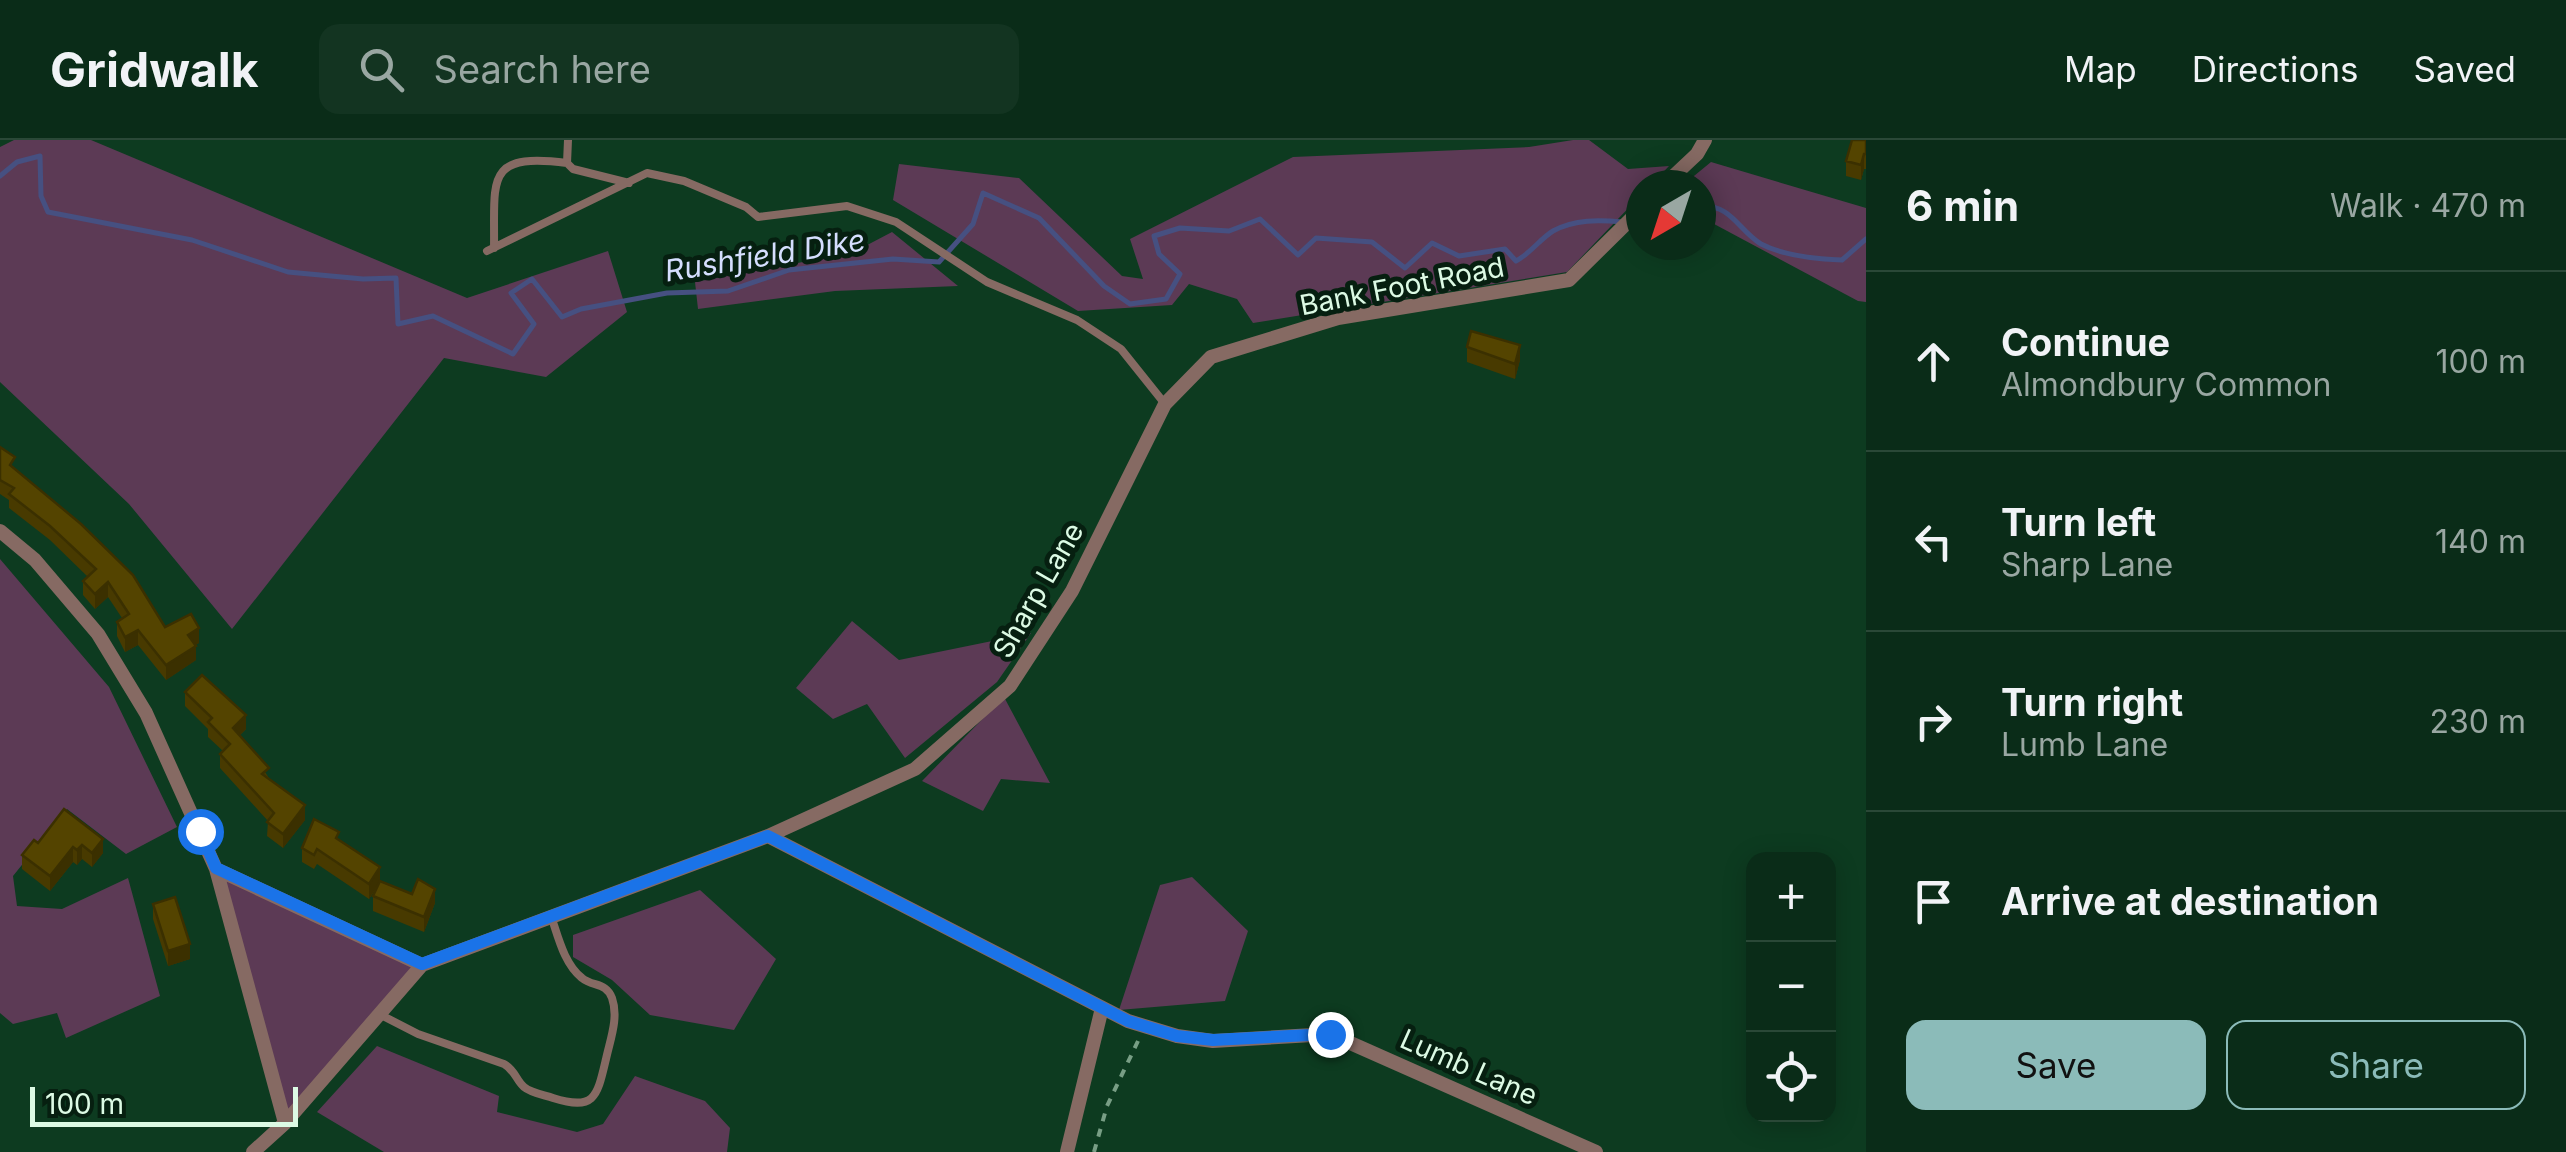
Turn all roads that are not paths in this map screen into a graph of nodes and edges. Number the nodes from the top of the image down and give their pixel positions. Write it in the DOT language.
graph roads {
  1 [pos="568,140"];
  2 [pos="1705,140"];
  3 [pos="567,163"];
  4 [pos="1680,170"];
  5 [pos="629,183"];
  6 [pos="1626,224"];
  7 [pos="1165,404"];
  8 [pos="0,531"];
  9 [pos="768,836"];
  10 [pos="216,868"];
  11 [pos="551,916"];
  12 [pos="422,964"];
  13 [pos="1102,1008"];
  14 [pos="379,1014"];
  15 [pos="285,1122"];
  16 [pos="253,1152"];
  17 [pos="1067,1152"];
  18 [pos="1596,1152"];
  1 -- 3 [label="lane"];
  2 -- 4 [label="street"];
  3 -- 5 [label="lane"];
  3 -- 5 [label="lane"];
  5 -- 7 [label="lane"];
  6 -- 7 [label="street, Bank Foot Road"];
  7 -- 9 [label="street, Sharp Lane"];
  8 -- 10 [label="street"];
  9 -- 11 [label="street, Sharp Lane"];
  9 -- 13 [label="street, Lumb Lane"];
  10 -- 12 [label="street"];
  10 -- 15 [label="street"];
  11 -- 12 [label="street, Sharp Lane"];
  11 -- 14 [label="lane"];
  12 -- 14 [label="street, Sharp Lane"];
  13 -- 17 [label="street"];
  13 -- 18 [label="street, Lumb Lane"];
  14 -- 15 [label="street, Sharp Lane"];
  15 -- 16 [label="street, Sharp Lane"];
}
